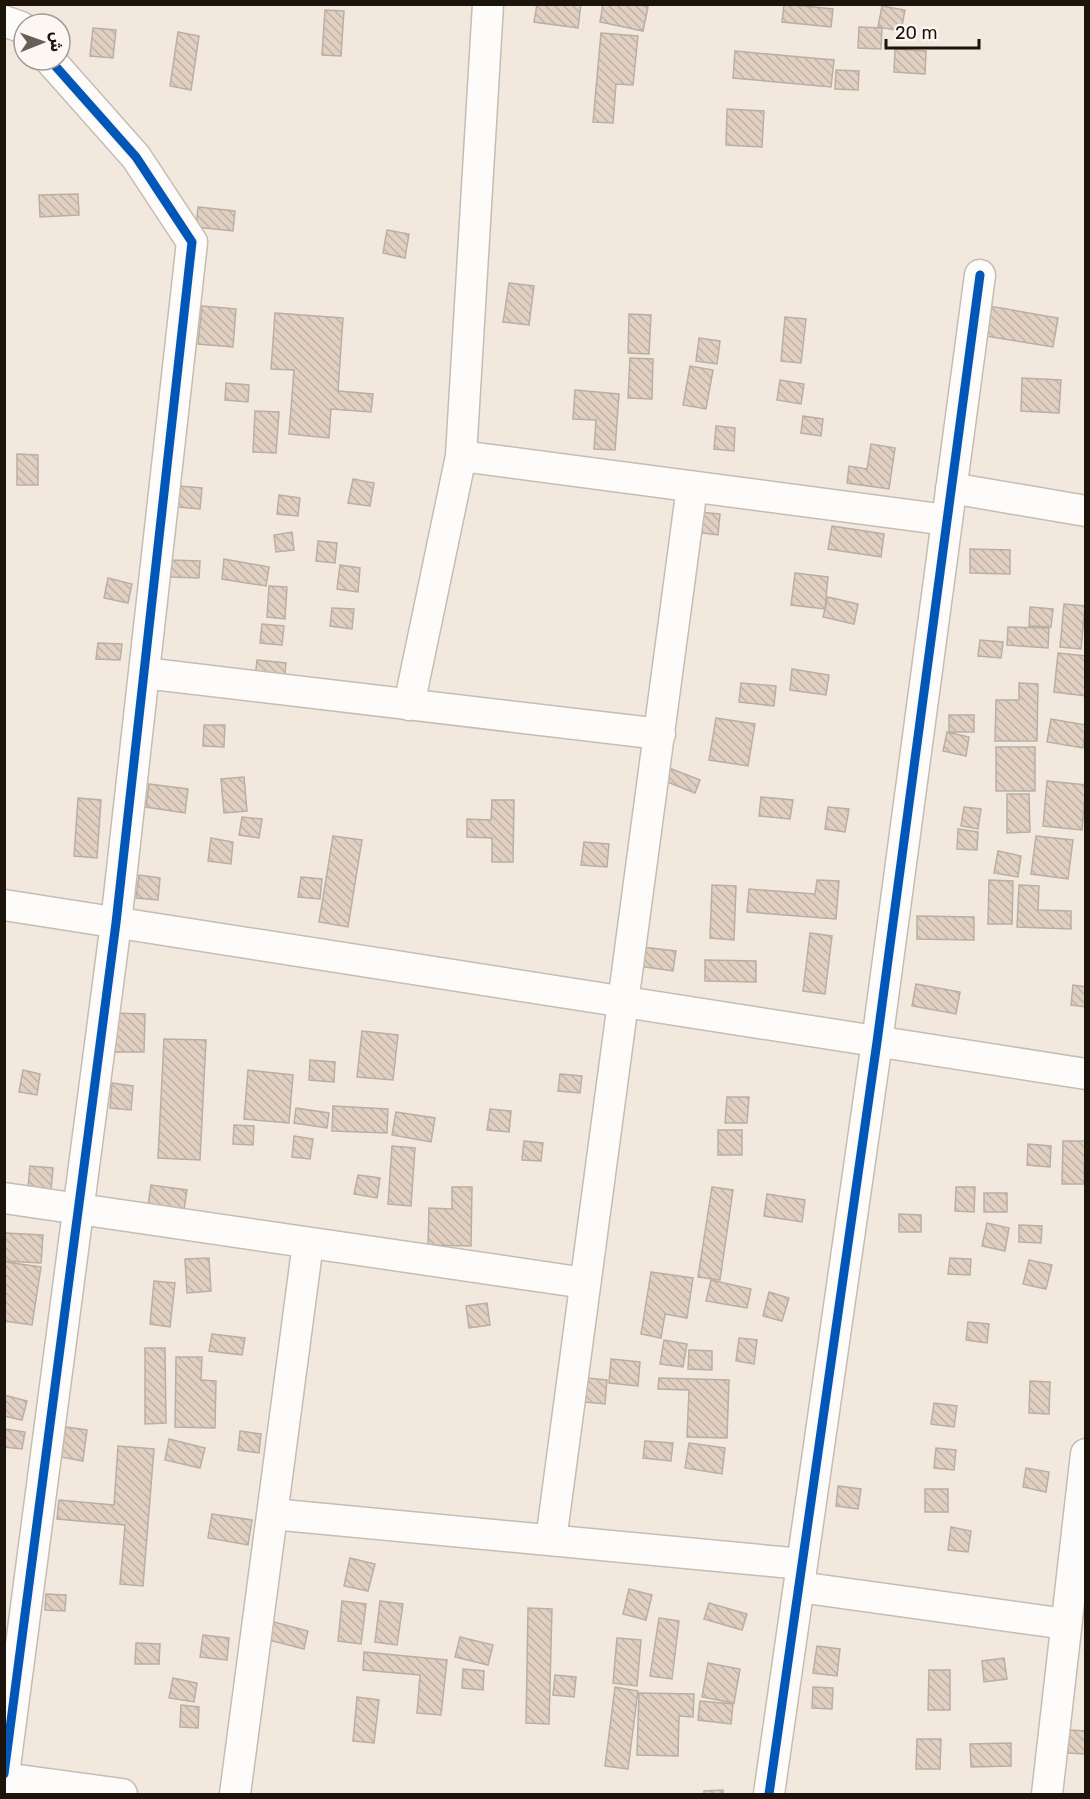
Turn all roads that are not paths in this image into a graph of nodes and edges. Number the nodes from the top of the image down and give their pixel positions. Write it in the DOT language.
graph roads {
  1 [pos="488,4"];
  2 [pos="61,72"];
  3 [pos="980,275"];
  4 [pos="461,456"];
  5 [pos="692,487"];
  6 [pos="951,488"];
  7 [pos="1086,511"];
  8 [pos="947,520"];
  9 [pos="144,673"];
  10 [pos="409,705"];
  11 [pos="660,734"];
  12 [pos="4,905"];
  13 [pos="116,923"];
  14 [pos="624,1002"];
  15 [pos="877,1042"];
  16 [pos="1086,1074"];
  17 [pos="4,1198"];
  18 [pos="79,1209"];
  19 [pos="308,1243"];
  20 [pos="585,1283"];
  21 [pos="1086,1454"];
  22 [pos="272,1514"];
  23 [pos="551,1540"];
  24 [pos="801,1576"];
  25 [pos="1078,1586"];
  26 [pos="1066,1624"];
  27 [pos="4,1776"];
  28 [pos="122,1794"];
  29 [pos="235,1794"];
  30 [pos="769,1794"];
  31 [pos="1047,1794"];
  1 -- 4 [label="street"];
  2 -- 9 [label="street"];
  3 -- 6 [label="street"];
  4 -- 5 [label="street"];
  4 -- 10 [label="street"];
  5 -- 8 [label="street"];
  5 -- 11 [label="street"];
  6 -- 7 [label="street"];
  6 -- 8 [label="street"];
  8 -- 15 [label="street"];
  9 -- 10 [label="street"];
  9 -- 13 [label="street"];
  10 -- 11 [label="street"];
  11 -- 14 [label="street"];
  12 -- 13 [label="street"];
  13 -- 14 [label="street"];
  13 -- 18 [label="street"];
  14 -- 15 [label="street"];
  14 -- 20 [label="street"];
  15 -- 16 [label="street"];
  15 -- 24 [label="street"];
  17 -- 18 [label="street"];
  18 -- 19 [label="street"];
  18 -- 27 [label="street"];
  19 -- 20 [label="street"];
  19 -- 22 [label="street"];
  20 -- 23 [label="street"];
  21 -- 25 [label="street"];
  22 -- 23 [label="street"];
  22 -- 29 [label="street"];
  23 -- 24 [label="street"];
  24 -- 26 [label="street"];
  24 -- 30 [label="street"];
  25 -- 26 [label="street"];
  26 -- 31 [label="street"];
  27 -- 28 [label="street"];
}
